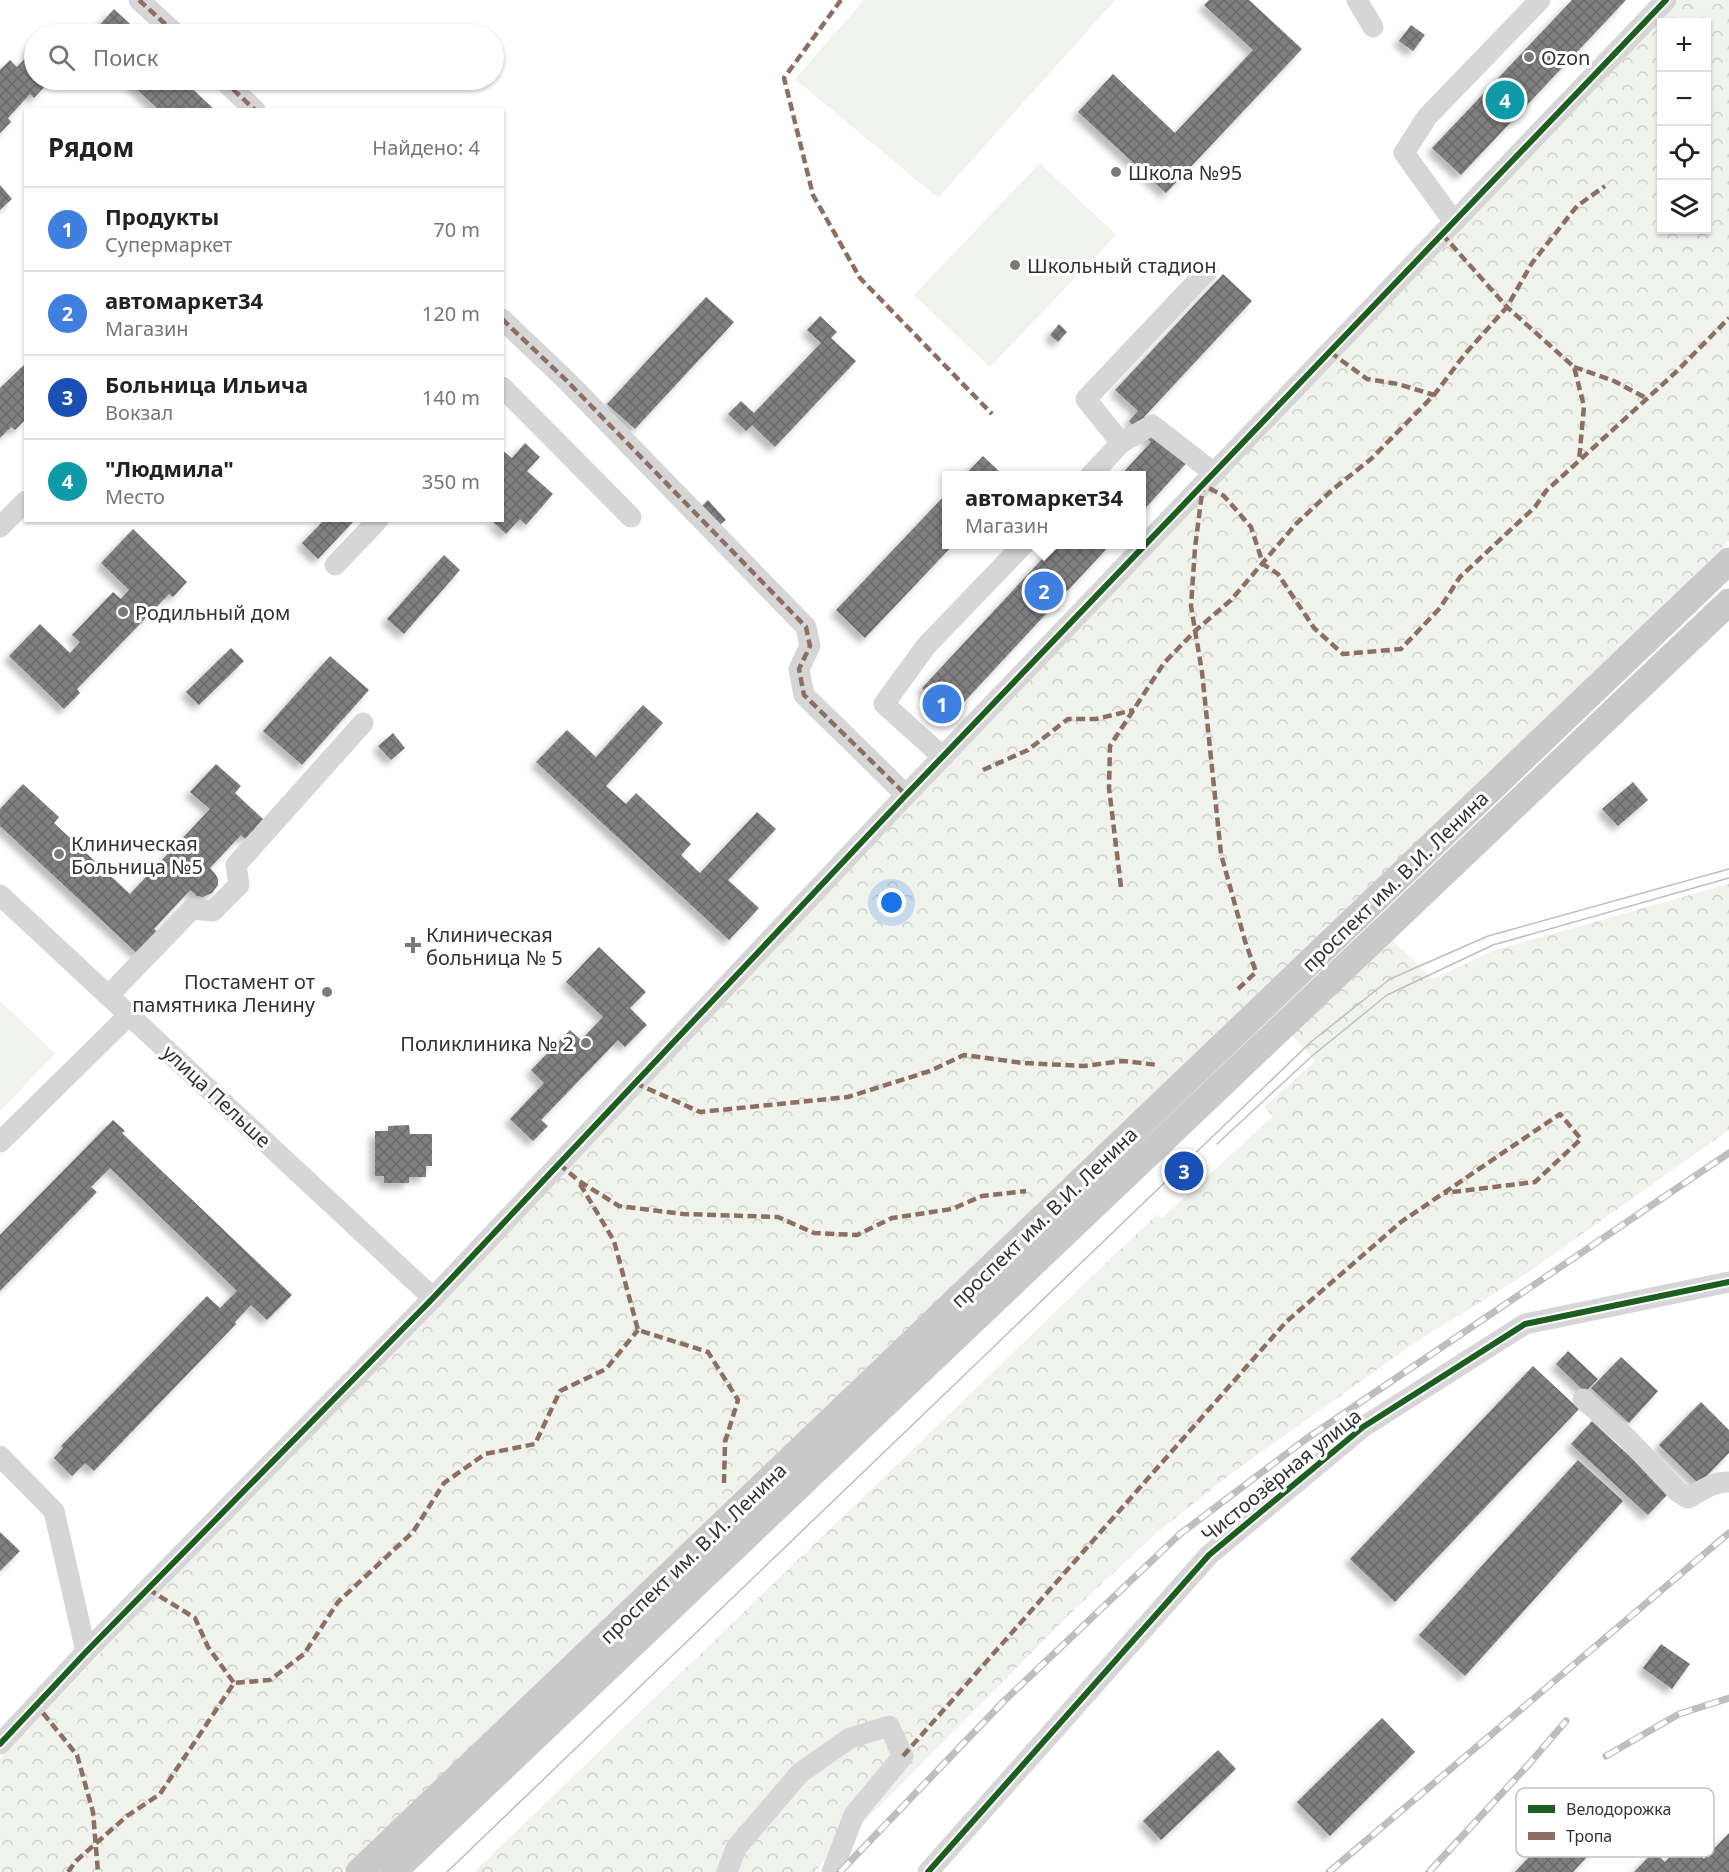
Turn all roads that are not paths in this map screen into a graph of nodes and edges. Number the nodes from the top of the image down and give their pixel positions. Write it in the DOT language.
graph roads {
  1 [pos="140,0"];
  2 [pos="1357,0"];
  3 [pos="1540,0"];
  4 [pos="1666,0"];
  5 [pos="165,24"];
  6 [pos="1373,27"];
  7 [pos="234,90"];
  8 [pos="253,108"];
  9 [pos="1454,222"];
  10 [pos="1208,270"];
  11 [pos="504,321"];
  12 [pos="504,389"];
  13 [pos="1121,443"];
  14 [pos="1095,471"];
  15 [pos="1214,473"];
  16 [pos="24,503"];
  17 [pos="631,517"];
  18 [pos="376,522"];
  19 [pos="0,527"];
  20 [pos="1146,544"];
  21 [pos="1018,549"];
  22 [pos="1141,549"];
  23 [pos="1729,561"];
  24 [pos="335,566"];
  25 [pos="1729,602"];
  26 [pos="363,723"];
  27 [pos="943,757"];
  28 [pos="906,795"];
  29 [pos="0,895"];
  30 [pos="108,996"];
  31 [pos="129,1015"];
  32 [pos="0,1142"];
  33 [pos="1729,1282"];
  34 [pos="433,1298"];
  35 [pos="1583,1399"];
  36 [pos="0,1456"];
  37 [pos="1729,1482"];
  38 [pos="86,1652"];
  39 [pos="0,1744"];
  40 [pos="359,1872"];
  41 [pos="393,1872"];
  42 [pos="727,1872"];
  43 [pos="832,1872"];
  44 [pos="928,1872"];
  1 -- 5 [label="street"];
  2 -- 6 [label="street"];
  3 -- 9 [label="street"];
  4 -- 9 [label="street"];
  7 -- 8 [label="street"];
  9 -- 15 [label="street"];
  10 -- 13 [label="street"];
  11 -- 28 [label="street"];
  12 -- 17 [label="street"];
  13 -- 14 [label="street"];
  13 -- 15 [label="street"];
  15 -- 20 [label="street"];
  16 -- 19 [label="street"];
  18 -- 24 [label="street"];
  21 -- 27 [label="street"];
  22 -- 27 [label="street"];
  23 -- 40 [label="main road, проспект им. В.И. Ленина"];
  25 -- 41 [label="main road, проспект им. В.И. Ленина"];
  26 -- 30 [label="street"];
  27 -- 28 [label="street"];
  28 -- 34 [label="street"];
  29 -- 30 [label="street, улица Пельше"];
  30 -- 31 [label="street, улица Пельше"];
  31 -- 32 [label="street"];
  31 -- 34 [label="street, улица Пельше"];
  33 -- 44 [label="street, Чистоозёрная улица"];
  34 -- 38 [label="street"];
  35 -- 37 [label="street"];
  36 -- 38 [label="street"];
  38 -- 39 [label="street"];
  42 -- 43 [label="street"];
}
